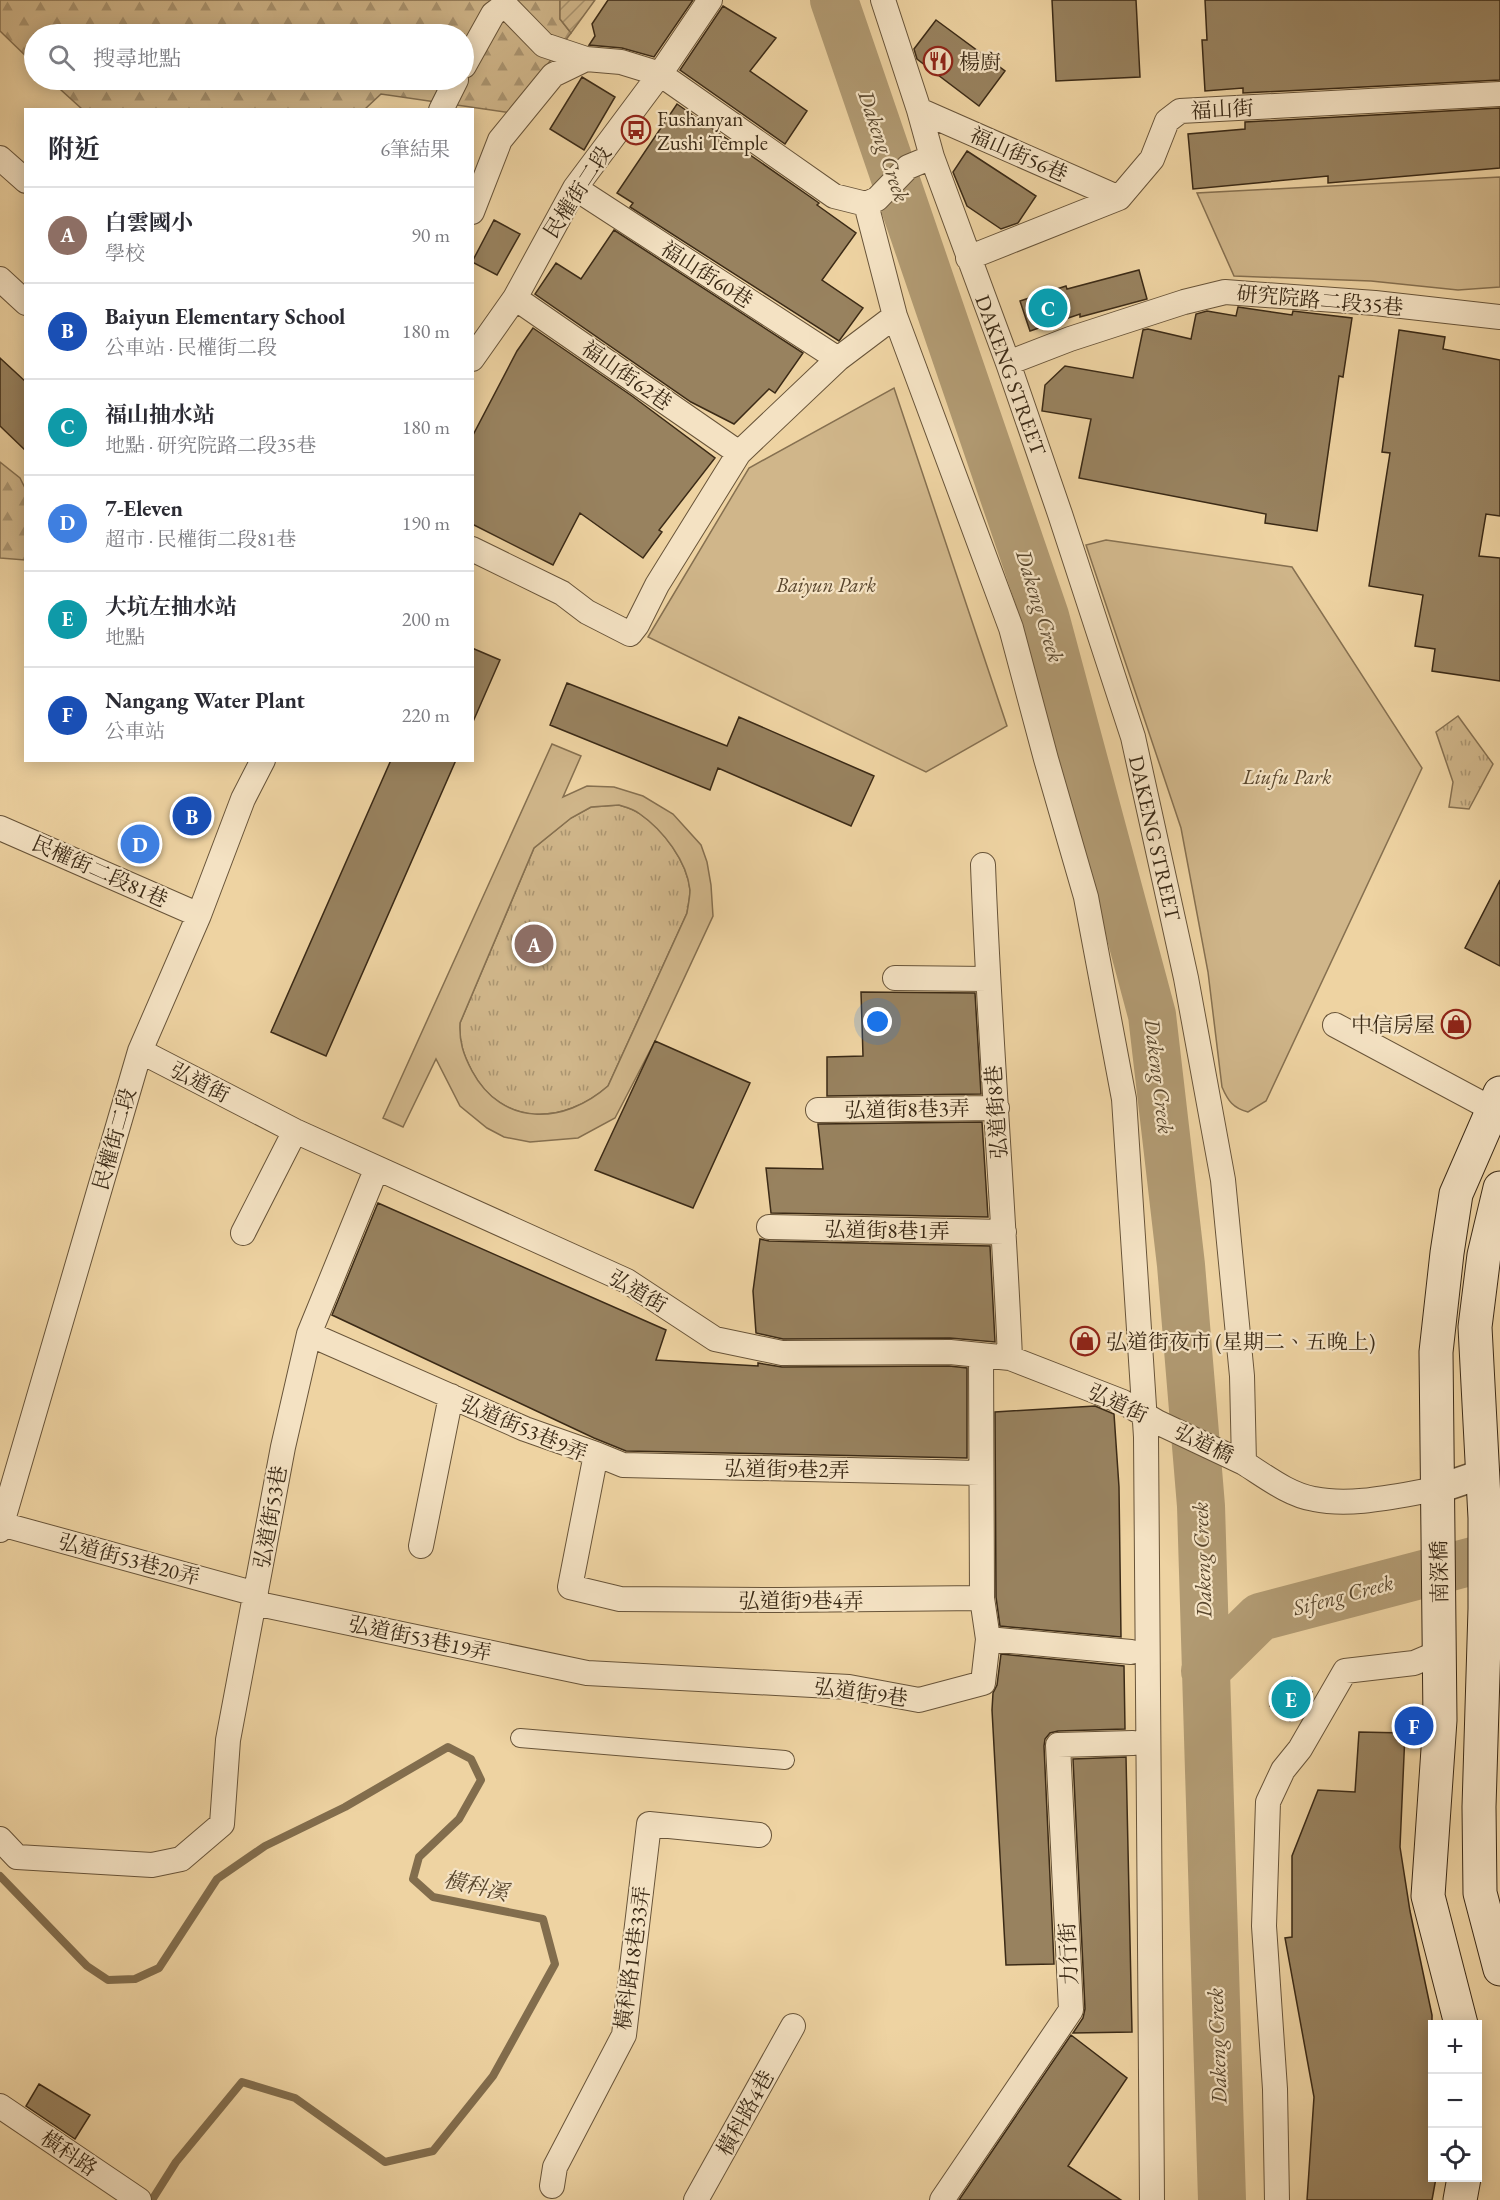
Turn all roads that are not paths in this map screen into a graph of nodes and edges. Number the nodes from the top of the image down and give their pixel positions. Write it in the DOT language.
graph roads {
  1 [pos="710,0"];
  2 [pos="883,0"];
  3 [pos="507,2"];
  4 [pos="474,48"];
  5 [pos="586,59"];
  6 [pos="660,74"];
  7 [pos="451,90"];
  8 [pos="1500,94"];
  9 [pos="442,108"];
  10 [pos="919,110"];
  11 [pos="932,157"];
  12 [pos="0,158"];
  13 [pos="24,179"];
  14 [pos="575,188"];
  15 [pos="1119,198"];
  16 [pos="872,202"];
  17 [pos="474,207"];
  18 [pos="968,258"];
  19 [pos="0,279"];
  20 [pos="514,298"];
  21 [pos="24,301"];
  22 [pos="895,316"];
  23 [pos="1500,317"];
  24 [pos="474,356"];
  25 [pos="838,359"];
  26 [pos="1008,363"];
  27 [pos="739,453"];
  28 [pos="474,550"];
  29 [pos="262,762"];
  30 [pos="0,828"];
  31 [pos="983,865"];
  32 [pos="199,915"];
  33 [pos="895,978"];
  34 [pos="987,978"];
  35 [pos="1335,1025"];
  36 [pos="140,1051"];
  37 [pos="1496,1101"];
  38 [pos="996,1108"];
  39 [pos="818,1110"];
  40 [pos="295,1131"];
  41 [pos="376,1170"];
  42 [pos="1500,1188"];
  43 [pos="769,1227"];
  44 [pos="1004,1232"];
  45 [pos="243,1233"];
  46 [pos="309,1334"];
  47 [pos="981,1354"];
  48 [pos="1010,1358"];
  49 [pos="451,1396"];
  50 [pos="1154,1419"];
  51 [pos="596,1454"];
  52 [pos="1244,1463"];
  53 [pos="980,1473"];
  54 [pos="1482,1474"];
  55 [pos="1438,1490"];
  56 [pos="1,1527"];
  57 [pos="421,1546"];
  58 [pos="255,1598"];
  59 [pos="982,1598"];
  60 [pos="620,1599"];
  61 [pos="988,1639"];
  62 [pos="1131,1652"];
  63 [pos="1440,1652"];
  64 [pos="587,1673"];
  65 [pos="520,1738"];
  66 [pos="1133,1743"];
  67 [pos="785,1760"];
  68 [pos="759,1835"];
  69 [pos="0,1839"];
  70 [pos="1500,1969"];
  71 [pos="1460,2020"];
  72 [pos="793,2026"];
  73 [pos="0,2106"];
  74 [pos="1463,2182"];
  75 [pos="552,2186"];
  76 [pos="128,2197"];
  77 [pos="696,2200"];
  78 [pos="942,2200"];
  79 [pos="1152,2200"];
  80 [pos="1278,2200"];
  81 [pos="1460,2200"];
  1 -- 6 [label="street, 民權街二段"];
  2 -- 10 [label="street, DAKENG STREET"];
  3 -- 4 [label="street"];
  3 -- 5 [label="street"];
  5 -- 6 [label="street"];
  5 -- 17 [label="street"];
  6 -- 14 [label="street, 民權街二段"];
  6 -- 16 [label="street"];
  7 -- 9 [label="street"];
  8 -- 15 [label="street, 福山街"];
  10 -- 11 [label="street, DAKENG STREET"];
  10 -- 15 [label="street, 福山街56巷"];
  11 -- 16 [label="street"];
  11 -- 18 [label="street, DAKENG STREET"];
  12 -- 13 [label="street"];
  14 -- 20 [label="street, 民權街二段"];
  14 -- 25 [label="street, 福山街60巷"];
  15 -- 18 [label="street, 福山街"];
  16 -- 22 [label="street"];
  18 -- 26 [label="street, DAKENG STREET"];
  19 -- 21 [label="street"];
  20 -- 24 [label="street, 民權街二段"];
  20 -- 27 [label="street, 福山街62巷"];
  22 -- 25 [label="street"];
  22 -- 50 [label="street"];
  23 -- 26 [label="street, 研究院路二段35巷"];
  25 -- 27 [label="street"];
  26 -- 52 [label="street, DAKENG STREET"];
  27 -- 28 [label="street"];
  29 -- 32 [label="street, 民權街二段"];
  30 -- 32 [label="street, 民權街二段81巷"];
  31 -- 34 [label="street, 弘道街8巷"];
  32 -- 36 [label="street, 民權街二段"];
  33 -- 34 [label="street"];
  34 -- 38 [label="street, 弘道街8巷"];
  35 -- 37 [label="street"];
  36 -- 40 [label="street, 弘道街"];
  36 -- 56 [label="street, 民權街二段"];
  37 -- 55 [label="main road, 南深橋"];
  38 -- 39 [label="street, 弘道街8巷3弄"];
  38 -- 44 [label="street, 弘道街8巷"];
  40 -- 41 [label="street, 弘道街"];
  40 -- 45 [label="street"];
  41 -- 46 [label="street, 弘道街53巷"];
  41 -- 47 [label="street, 弘道街"];
  42 -- 54 [label="main road"];
  43 -- 44 [label="street, 弘道街8巷1弄"];
  44 -- 48 [label="street, 弘道街8巷"];
  46 -- 49 [label="street, 弘道街53巷9弄"];
  46 -- 58 [label="street, 弘道街53巷"];
  47 -- 48 [label="street, 弘道街"];
  47 -- 53 [label="street, 弘道街9巷"];
  48 -- 50 [label="street, 弘道街"];
  49 -- 51 [label="street, 弘道街53巷9弄"];
  49 -- 57 [label="street, 弘道街53巷9弄"];
  50 -- 52 [label="street, 弘道橋"];
  50 -- 79 [label="street"];
  51 -- 53 [label="street, 弘道街9巷2弄"];
  51 -- 60 [label="street, 弘道街53巷9弄"];
  52 -- 55 [label="street"];
  53 -- 59 [label="street, 弘道街9巷"];
  54 -- 55 [label="street"];
  54 -- 70 [label="main road"];
  55 -- 63 [label="main road, 南深橋"];
  56 -- 58 [label="street, 弘道街53巷20弄"];
  58 -- 64 [label="street, 弘道街53巷19弄"];
  58 -- 69 [label="street, 弘道街53巷"];
  59 -- 60 [label="street, 弘道街9巷4弄"];
  59 -- 61 [label="street, 弘道街9巷"];
  61 -- 62 [label="street"];
  61 -- 64 [label="street, 弘道街9巷"];
  63 -- 71 [label="main road, 南深橋"];
  63 -- 80 [label="street"];
  65 -- 67 [label="street"];
  66 -- 78 [label="street, 力行街"];
  68 -- 75 [label="street, 橫科路18巷33弄"];
  72 -- 77 [label="street, 橫科路4巷"];
  73 -- 76 [label="street, 橫科路"];
  74 -- 81 [label="main road"];
}
